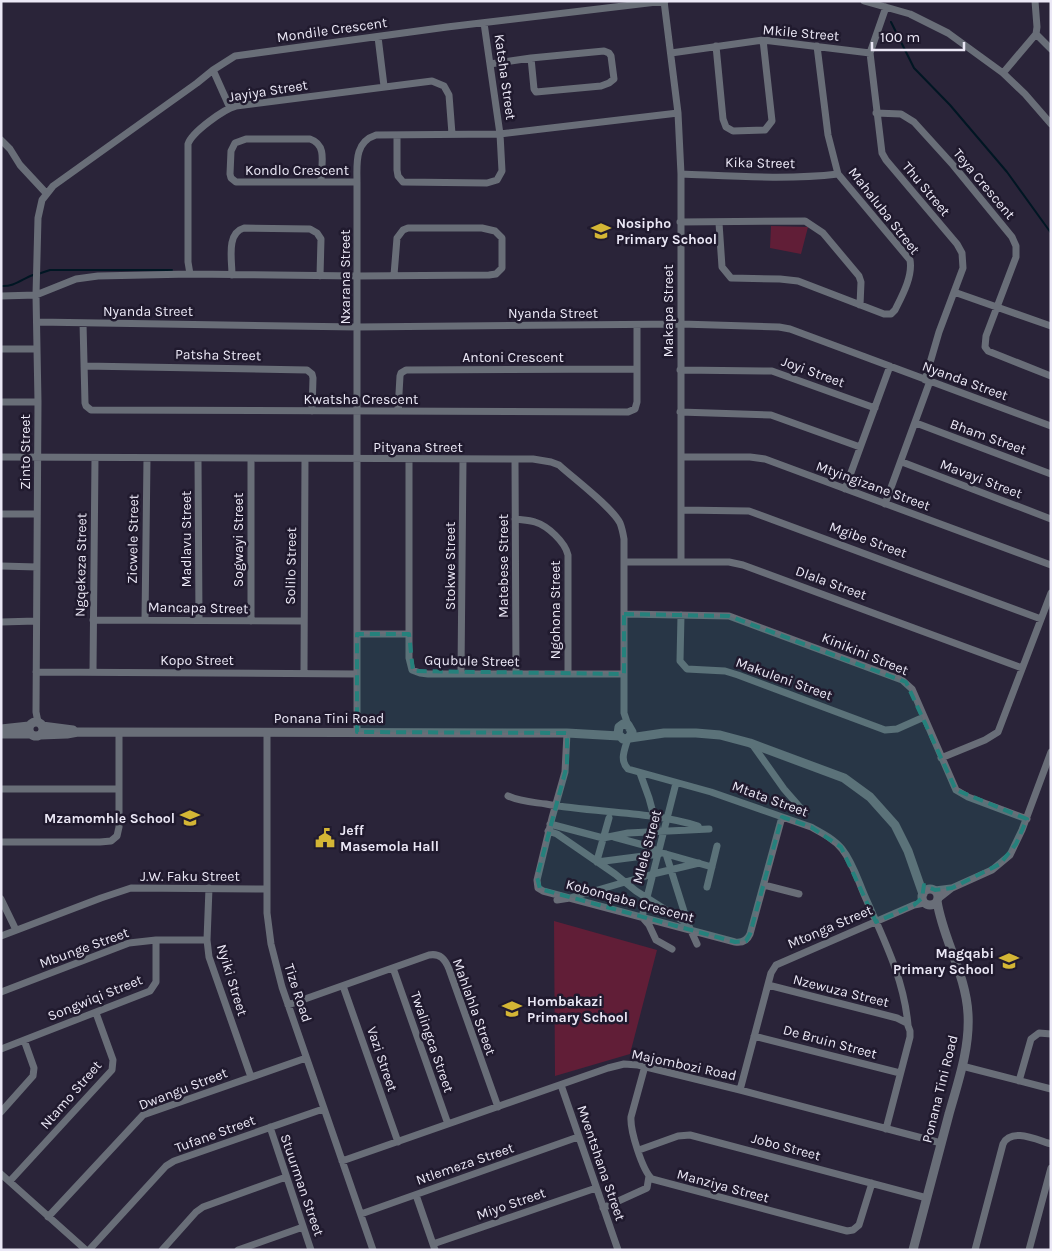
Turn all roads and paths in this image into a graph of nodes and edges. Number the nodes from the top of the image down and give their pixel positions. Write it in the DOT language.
graph roads {
  1 [pos="664,1"];
  2 [pos="864,1"];
  3 [pos="1035,1"];
  4 [pos="886,7"];
  5 [pos="484,23"];
  6 [pos="1036,34"];
  7 [pos="378,37"];
  8 [pos="763,40"];
  9 [pos="716,46"];
  10 [pos="818,46"];
  11 [pos="1051,49"];
  12 [pos="671,53"];
  13 [pos="870,53"];
  14 [pos="530,58"];
  15 [pos="490,64"];
  16 [pos="213,70"];
  17 [pos="1003,73"];
  18 [pos="384,86"];
  19 [pos="230,108"];
  20 [pos="678,113"];
  21 [pos="876,113"];
  22 [pos="1051,124"];
  23 [pos="452,134"];
  24 [pos="500,134"];
  25 [pos="397,135"];
  26 [pos="1,140"];
  27 [pos="681,174"];
  28 [pos="838,174"];
  29 [pos="321,182"];
  30 [pos="357,182"];
  31 [pos="46,194"];
  32 [pos="680,222"];
  33 [pos="719,223"];
  34 [pos="190,274"];
  35 [pos="232,275"];
  36 [pos="394,275"];
  37 [pos="320,276"];
  38 [pos="357,276"];
  39 [pos="954,292"];
  40 [pos="36,295"];
  41 [pos="1,296"];
  42 [pos="860,305"];
  43 [pos="998,306"];
  44 [pos="37,322"];
  45 [pos="83,324"];
  46 [pos="680,324"];
  47 [pos="637,325"];
  48 [pos="1051,326"];
  49 [pos="357,327"];
  50 [pos="1,349"];
  51 [pos="37,349"];
  52 [pos="84,366"];
  53 [pos="890,366"];
  54 [pos="636,369"];
  55 [pos="680,370"];
  56 [pos="1051,376"];
  57 [pos="928,381"];
  58 [pos="1,402"];
  59 [pos="38,402"];
  60 [pos="875,408"];
  61 [pos="312,411"];
  62 [pos="398,411"];
  63 [pos="358,412"];
  64 [pos="680,412"];
  65 [pos="916,423"];
  66 [pos="1051,426"];
  67 [pos="860,447"];
  68 [pos="1,457"];
  69 [pos="38,457"];
  70 [pos="681,457"];
  71 [pos="95,458"];
  72 [pos="146,458"];
  73 [pos="198,458"];
  74 [pos="251,459"];
  75 [pos="305,459"];
  76 [pos="358,459"];
  77 [pos="409,459"];
  78 [pos="462,459"];
  79 [pos="515,459"];
  80 [pos="902,462"];
  81 [pos="1051,474"];
  82 [pos="845,489"];
  83 [pos="885,504"];
  84 [pos="681,510"];
  85 [pos="1,514"];
  86 [pos="37,514"];
  87 [pos="516,519"];
  88 [pos="1051,519"];
  89 [pos="624,562"];
  90 [pos="681,562"];
  91 [pos="1,566"];
  92 [pos="1051,566"];
  93 [pos="37,567"];
  94 [pos="1051,593"];
  95 [pos="624,614"];
  96 [pos="681,615"];
  97 [pos="1041,619"];
  98 [pos="36,620"];
  99 [pos="93,620"];
  100 [pos="145,620"];
  101 [pos="199,620"];
  102 [pos="251,621"];
  103 [pos="303,621"];
  104 [pos="1,622"];
  105 [pos="357,634"];
  106 [pos="409,634"];
  107 [pos="1022,668"];
  108 [pos="36,672"];
  109 [pos="93,672"];
  110 [pos="304,673"];
  111 [pos="356,674"];
  112 [pos="462,674"];
  113 [pos="516,674"];
  114 [pos="568,674"];
  115 [pos="624,674"];
  116 [pos="924,717"];
  117 [pos="36,727"];
  118 [pos="1,729"];
  119 [pos="624,731"];
  120 [pos="119,732"];
  121 [pos="267,732"];
  122 [pos="357,732"];
  123 [pos="567,733"];
  124 [pos="1,734"];
  125 [pos="752,744"];
  126 [pos="1051,752"];
  127 [pos="941,758"];
  128 [pos="640,773"];
  129 [pos="676,783"];
  130 [pos="1,789"];
  131 [pos="119,789"];
  132 [pos="508,796"];
  133 [pos="556,806"];
  134 [pos="804,813"];
  135 [pos="654,816"];
  136 [pos="782,817"];
  137 [pos="609,818"];
  138 [pos="668,818"];
  139 [pos="1026,819"];
  140 [pos="698,826"];
  141 [pos="549,827"];
  142 [pos="709,829"];
  143 [pos="661,831"];
  144 [pos="606,838"];
  145 [pos="1,842"];
  146 [pos="717,846"];
  147 [pos="661,854"];
  148 [pos="597,860"];
  149 [pos="699,863"];
  150 [pos="712,867"];
  151 [pos="670,870"];
  152 [pos="653,874"];
  153 [pos="626,882"];
  154 [pos="764,885"];
  155 [pos="707,887"];
  156 [pos="209,888"];
  157 [pos="266,890"];
  158 [pos="799,894"];
  159 [pos="647,897"];
  160 [pos="930,897"];
  161 [pos="570,898"];
  162 [pos="1,899"];
  163 [pos="557,900"];
  164 [pos="642,917"];
  165 [pos="876,922"];
  166 [pos="689,927"];
  167 [pos="16,930"];
  168 [pos="1,936"];
  169 [pos="156,940"];
  170 [pos="208,940"];
  171 [pos="697,944"];
  172 [pos="672,949"];
  173 [pos="393,968"];
  174 [pos="768,985"];
  175 [pos="343,986"];
  176 [pos="1,992"];
  177 [pos="288,1005"];
  178 [pos="96,1013"];
  179 [pos="908,1025"];
  180 [pos="1051,1034"];
  181 [pos="754,1036"];
  182 [pos="24,1040"];
  183 [pos="1,1049"];
  184 [pos="306,1058"];
  185 [pos="644,1066"];
  186 [pos="962,1066"];
  187 [pos="900,1074"];
  188 [pos="251,1077"];
  189 [pos="1019,1080"];
  190 [pos="561,1085"];
  191 [pos="1051,1089"];
  192 [pos="740,1090"];
  193 [pos="498,1107"];
  194 [pos="323,1109"];
  195 [pos="1,1112"];
  196 [pos="448,1124"];
  197 [pos="270,1127"];
  198 [pos="886,1129"];
  199 [pos="578,1137"];
  200 [pos="398,1142"];
  201 [pos="941,1143"];
  202 [pos="1051,1144"];
  203 [pos="639,1150"];
  204 [pos="342,1161"];
  205 [pos="1051,1168"];
  206 [pos="1,1174"];
  207 [pos="649,1176"];
  208 [pos="286,1177"];
  209 [pos="10,1181"];
  210 [pos="872,1183"];
  211 [pos="596,1188"];
  212 [pos="416,1195"];
  213 [pos="927,1198"];
  214 [pos="603,1208"];
  215 [pos="361,1214"];
  216 [pos="48,1217"];
  217 [pos="303,1226"];
  218 [pos="434,1247"];
  219 [pos="87,1250"];
  220 [pos="162,1250"];
  221 [pos="238,1250"];
  222 [pos="311,1250"];
  223 [pos="373,1250"];
  224 [pos="618,1250"];
  225 [pos="913,1250"];
  226 [pos="975,1250"];
  227 [pos="1029,1250"];
  1 -- 5 [label="street, Mondile Crescent"];
  1 -- 12 [label="street, Makapa Street"];
  2 -- 4 [label="street"];
  3 -- 6 [label="street"];
  4 -- 13 [label="street, Thu Street"];
  4 -- 17 [label="street"];
  5 -- 7 [label="street, Mondile Crescent"];
  5 -- 15 [label="street, Katsha Street"];
  6 -- 11 [label="street"];
  6 -- 17 [label="street"];
  7 -- 16 [label="street, Mondile Crescent"];
  7 -- 18 [label="street"];
  8 -- 9 [label="street, Mkile Street"];
  8 -- 9 [label="street"];
  8 -- 10 [label="street, Mkile Street"];
  9 -- 12 [label="street, Mkile Street"];
  10 -- 13 [label="street, Mkile Street"];
  10 -- 28 [label="street, Mahaluba Street"];
  12 -- 20 [label="street, Makapa Street"];
  13 -- 21 [label="street, Thu Street"];
  14 -- 14 [label="street"];
  14 -- 15 [label="street"];
  15 -- 24 [label="street, Katsha Street"];
  16 -- 19 [label="street"];
  16 -- 31 [label="street, Mondile Crescent"];
  17 -- 22 [label="street"];
  18 -- 19 [label="street, Jayiya Street"];
  18 -- 23 [label="street, Jayiya Street"];
  19 -- 34 [label="street, Jayiya Street"];
  20 -- 24 [label="street, Nxarana Street"];
  20 -- 27 [label="street, Makapa Street"];
  21 -- 39 [label="street, Thu Street"];
  21 -- 43 [label="street, Teya Crescent"];
  23 -- 24 [label="street, Nxarana Street"];
  23 -- 25 [label="street, Nxarana Street"];
  24 -- 25 [label="street, Katsha Street"];
  25 -- 30 [label="street, Nxarana Street"];
  26 -- 31 [label="street"];
  27 -- 28 [label="street, Kika Street"];
  27 -- 32 [label="street, Makapa Street"];
  28 -- 42 [label="street, Mahaluba Street"];
  29 -- 29 [label="street, Kondlo Crescent"];
  29 -- 30 [label="street, Kondlo Crescent"];
  30 -- 38 [label="street, Nxarana Street"];
  31 -- 40 [label="street, Zinto Street"];
  32 -- 33 [label="street"];
  32 -- 46 [label="street, Makapa Street"];
  33 -- 42 [label="street, Mahaluba Street"];
  33 -- 42 [label="street"];
  34 -- 35 [label="street"];
  34 -- 40 [label="street"];
  35 -- 37 [label="street"];
  35 -- 37 [label="street"];
  36 -- 36 [label="street"];
  36 -- 38 [label="street"];
  37 -- 38 [label="street"];
  38 -- 49 [label="street, Nxarana Street"];
  39 -- 43 [label="street"];
  39 -- 57 [label="street, Thu Street"];
  40 -- 41 [label="street"];
  40 -- 44 [label="street, Zinto Street"];
  43 -- 48 [label="street"];
  43 -- 56 [label="street, Teya Crescent"];
  44 -- 45 [label="street, Nyanda Street"];
  44 -- 51 [label="street, Zinto Street"];
  45 -- 49 [label="street, Nyanda Street"];
  45 -- 52 [label="street, Kwatsha Crescent"];
  46 -- 47 [label="street, Nyanda Street"];
  46 -- 53 [label="street, Nyanda Street"];
  46 -- 55 [label="street, Makapa Street"];
  47 -- 49 [label="street, Nyanda Street"];
  47 -- 54 [label="street, Kwatsha Crescent"];
  49 -- 63 [label="street, Nxarana Street"];
  50 -- 51 [label="street"];
  51 -- 59 [label="street, Zinto Street"];
  52 -- 61 [label="street, Patsha Street"];
  52 -- 61 [label="street, Kwatsha Crescent"];
  53 -- 57 [label="street, Nyanda Street"];
  53 -- 60 [label="street"];
  54 -- 62 [label="street, Antoni Crescent"];
  54 -- 62 [label="street, Kwatsha Crescent"];
  55 -- 60 [label="street, Joyi Street"];
  55 -- 64 [label="street, Makapa Street"];
  57 -- 65 [label="street, Thu Street"];
  57 -- 66 [label="street, Nyanda Street"];
  58 -- 59 [label="street"];
  59 -- 69 [label="street, Zinto Street"];
  60 -- 67 [label="street"];
  61 -- 63 [label="street, Kwatsha Crescent"];
  62 -- 63 [label="street, Kwatsha Crescent"];
  63 -- 76 [label="street, Nxarana Street"];
  64 -- 67 [label="street"];
  64 -- 70 [label="street, Makapa Street"];
  65 -- 80 [label="street, Thu Street"];
  65 -- 81 [label="street, Bham Street"];
  67 -- 82 [label="street"];
  68 -- 69 [label="street, Pityana Street"];
  69 -- 71 [label="street, Pityana Street"];
  69 -- 86 [label="street, Zinto Street"];
  70 -- 82 [label="street, Mtyingizane Street"];
  70 -- 84 [label="street, Makapa Street"];
  71 -- 72 [label="street, Pityana Street"];
  71 -- 99 [label="street, Ngqekeza Street"];
  72 -- 73 [label="street, Pityana Street"];
  72 -- 100 [label="street, Zicwele Street"];
  73 -- 74 [label="street, Pityana Street"];
  73 -- 101 [label="street, Madlavu Street"];
  74 -- 75 [label="street, Pityana Street"];
  74 -- 102 [label="street, Sogwayi Street"];
  75 -- 76 [label="street, Pityana Street"];
  75 -- 103 [label="street, Solilo Street"];
  76 -- 77 [label="street, Pityana Street"];
  76 -- 105 [label="street, Nxarana Street"];
  77 -- 78 [label="street, Pityana Street"];
  77 -- 106 [label="street, Gqubule Street"];
  78 -- 79 [label="street, Pityana Street"];
  78 -- 112 [label="street, Stokwe Street"];
  79 -- 87 [label="street, Matebese Street"];
  79 -- 89 [label="street, Pityana Street"];
  80 -- 83 [label="street, Thu Street"];
  80 -- 88 [label="street, Mavayi Street"];
  82 -- 83 [label="street, Mtyingizane Street"];
  83 -- 92 [label="street, Mtyingizane Street"];
  84 -- 90 [label="street, Makapa Street"];
  84 -- 97 [label="street, Mgibe Street"];
  85 -- 86 [label="street"];
  86 -- 93 [label="street, Zinto Street"];
  87 -- 113 [label="street, Matebese Street"];
  87 -- 114 [label="street, Ngohona Street"];
  89 -- 90 [label="street, Dlala Street"];
  89 -- 95 [label="street, Pityana Street"];
  90 -- 107 [label="street, Dlala Street"];
  91 -- 93 [label="street"];
  93 -- 98 [label="street, Zinto Street"];
  94 -- 97 [label="street"];
  95 -- 96 [label="street, Kinikini Street"];
  95 -- 115 [label="street, Pityana Street"];
  96 -- 116 [label="street, Kinikini Street"];
  96 -- 116 [label="street, Makuleni Street"];
  97 -- 107 [label="street"];
  98 -- 104 [label="street"];
  98 -- 108 [label="street, Zinto Street"];
  99 -- 100 [label="street, Mancapa Street"];
  99 -- 109 [label="street, Ngqekeza Street"];
  100 -- 101 [label="street, Mancapa Street"];
  101 -- 102 [label="street, Mancapa Street"];
  102 -- 103 [label="street, Mancapa Street"];
  103 -- 110 [label="street, Solilo Street"];
  105 -- 106 [label="street"];
  105 -- 111 [label="street, Nxarana Street"];
  106 -- 112 [label="street, Gqubule Street"];
  107 -- 127 [label="street"];
  108 -- 109 [label="street, Kopo Street"];
  108 -- 117 [label="street, Zinto Street"];
  109 -- 110 [label="street, Kopo Street"];
  110 -- 111 [label="street, Kopo Street"];
  111 -- 122 [label="street, Nxarana Street"];
  112 -- 113 [label="street, Gqubule Street"];
  113 -- 114 [label="street, Gqubule Street"];
  114 -- 115 [label="street, Gqubule Street"];
  115 -- 119 [label="street, Pityana Street"];
  116 -- 127 [label="street, Kinikini Street"];
  117 -- 118 [label="street, Ponana Tini Road"];
  117 -- 120 [label="street, Ponana Tini Road"];
  117 -- 124 [label="street, Ponana Tini Road"];
  119 -- 123 [label="street, Ponana Tini Road"];
  119 -- 125 [label="street, Ponana Tini Road"];
  119 -- 128 [label="street, Mtata Street"];
  120 -- 121 [label="street, Ponana Tini Road"];
  120 -- 131 [label="street"];
  121 -- 122 [label="street, Ponana Tini Road"];
  121 -- 157 [label="street, Tize Road"];
  122 -- 123 [label="street, Ponana Tini Road"];
  123 -- 133 [label="street, Kobonqaba Crescent"];
  125 -- 134 [label="street"];
  125 -- 160 [label="street, Ponana Tini Road"];
  126 -- 139 [label="street"];
  127 -- 139 [label="street, Kinikini Street"];
  128 -- 129 [label="street, Mtata Street"];
  128 -- 135 [label="street"];
  129 -- 136 [label="street, Mtata Street"];
  129 -- 138 [label="street, Mlele Street"];
  130 -- 131 [label="street"];
  131 -- 145 [label="street"];
  132 -- 133 [label="street"];
  133 -- 135 [label="street"];
  133 -- 141 [label="street, Kobonqaba Crescent"];
  135 -- 138 [label="street"];
  135 -- 143 [label="street"];
  136 -- 154 [label="street, Kobonqaba Crescent"];
  136 -- 165 [label="street, Mtata Street"];
  137 -- 144 [label="street"];
  138 -- 140 [label="street"];
  138 -- 143 [label="street, Mlele Street"];
  139 -- 160 [label="street"];
  141 -- 144 [label="street"];
  141 -- 148 [label="street"];
  141 -- 161 [label="street, Kobonqaba Crescent"];
  142 -- 143 [label="street"];
  143 -- 144 [label="street"];
  143 -- 147 [label="street, Mlele Street"];
  144 -- 147 [label="street"];
  144 -- 148 [label="street"];
  146 -- 150 [label="street"];
  147 -- 148 [label="street"];
  147 -- 149 [label="street"];
  147 -- 151 [label="street"];
  147 -- 152 [label="street, Mlele Street"];
  148 -- 153 [label="street"];
  149 -- 150 [label="street"];
  149 -- 151 [label="street"];
  150 -- 155 [label="street"];
  151 -- 152 [label="street"];
  151 -- 166 [label="street"];
  152 -- 153 [label="street"];
  152 -- 159 [label="street, Mlele Street"];
  153 -- 159 [label="street"];
  153 -- 161 [label="street"];
  154 -- 158 [label="street"];
  154 -- 166 [label="street, Kobonqaba Crescent"];
  156 -- 157 [label="street, J.W. Faku Street"];
  156 -- 167 [label="street, J.W. Faku Street"];
  156 -- 170 [label="street, Nyiki Street"];
  157 -- 177 [label="street, Tize Road"];
  159 -- 164 [label="street, Mlele Street"];
  159 -- 166 [label="street"];
  160 -- 165 [label="street, Mtonga Street"];
  160 -- 186 [label="street, Ponana Tini Road"];
  161 -- 163 [label="street"];
  161 -- 164 [label="street, Kobonqaba Crescent"];
  162 -- 167 [label="street"];
  164 -- 166 [label="street, Kobonqaba Crescent"];
  164 -- 172 [label="street"];
  165 -- 174 [label="street, Mtonga Street"];
  165 -- 179 [label="street, Mtata Street"];
  166 -- 171 [label="street"];
  167 -- 168 [label="street, J.W. Faku Street"];
  169 -- 170 [label="street, Mbunge Street"];
  169 -- 176 [label="street, Mbunge Street"];
  169 -- 178 [label="street, Songwiqi Street"];
  170 -- 188 [label="street, Nyiki Street"];
  173 -- 175 [label="street, Mahlahla Street"];
  173 -- 193 [label="street, Mahlahla Street"];
  173 -- 196 [label="street, Twalingca Street"];
  174 -- 179 [label="street, Nzewuza Street"];
  174 -- 181 [label="street"];
  175 -- 177 [label="street, Mahlahla Street"];
  175 -- 200 [label="street, Vazi Street"];
  177 -- 184 [label="street, Tize Road"];
  178 -- 182 [label="street, Songwiqi Street"];
  178 -- 209 [label="street, Ntamo Street"];
  179 -- 187 [label="street"];
  180 -- 189 [label="street"];
  181 -- 187 [label="street, De Bruin Street"];
  181 -- 192 [label="street"];
  182 -- 183 [label="street, Songwiqi Street"];
  182 -- 195 [label="street"];
  184 -- 188 [label="street, Dwangu Street"];
  184 -- 194 [label="street, Tize Road"];
  185 -- 190 [label="street, Majombozi Road"];
  185 -- 192 [label="street, Majombozi Road"];
  185 -- 203 [label="street"];
  186 -- 189 [label="street"];
  186 -- 201 [label="street, Ponana Tini Road"];
  187 -- 198 [label="street"];
  188 -- 216 [label="street, Dwangu Street"];
  189 -- 191 [label="street"];
  190 -- 193 [label="street, Majombozi Road"];
  190 -- 199 [label="street, Mventshana Street"];
  192 -- 198 [label="street, Majombozi Road"];
  193 -- 196 [label="street, Majombozi Road"];
  194 -- 197 [label="street, Tufane Street"];
  194 -- 204 [label="street, Tize Road"];
  196 -- 200 [label="street, Majombozi Road"];
  197 -- 208 [label="street, Stuurman Street"];
  197 -- 219 [label="street, Tufane Street"];
  198 -- 201 [label="street, Majombozi Road"];
  199 -- 211 [label="street, Mventshana Street"];
  199 -- 212 [label="street, Ntlemeza Street"];
  200 -- 204 [label="street, Majombozi Road"];
  201 -- 213 [label="street, Ponana Tini Road"];
  202 -- 226 [label="street"];
  203 -- 207 [label="street"];
  203 -- 210 [label="street, Jobo Street"];
  204 -- 215 [label="street, Tize Road"];
  205 -- 227 [label="street"];
  206 -- 209 [label="street"];
  207 -- 210 [label="street, Manziya Street"];
  207 -- 214 [label="street"];
  208 -- 217 [label="street, Stuurman Street"];
  208 -- 220 [label="street"];
  209 -- 216 [label="street"];
  210 -- 213 [label="street, Jobo Street"];
  211 -- 214 [label="street, Mventshana Street"];
  211 -- 218 [label="street, Miyo Street"];
  212 -- 215 [label="street, Ntlemeza Street"];
  212 -- 218 [label="street"];
  213 -- 225 [label="street, Ponana Tini Road"];
  214 -- 224 [label="street, Mventshana Street"];
  215 -- 223 [label="street, Tize Road"];
  216 -- 219 [label="street"];
  217 -- 221 [label="street"];
  217 -- 222 [label="street, Stuurman Street"];
}
